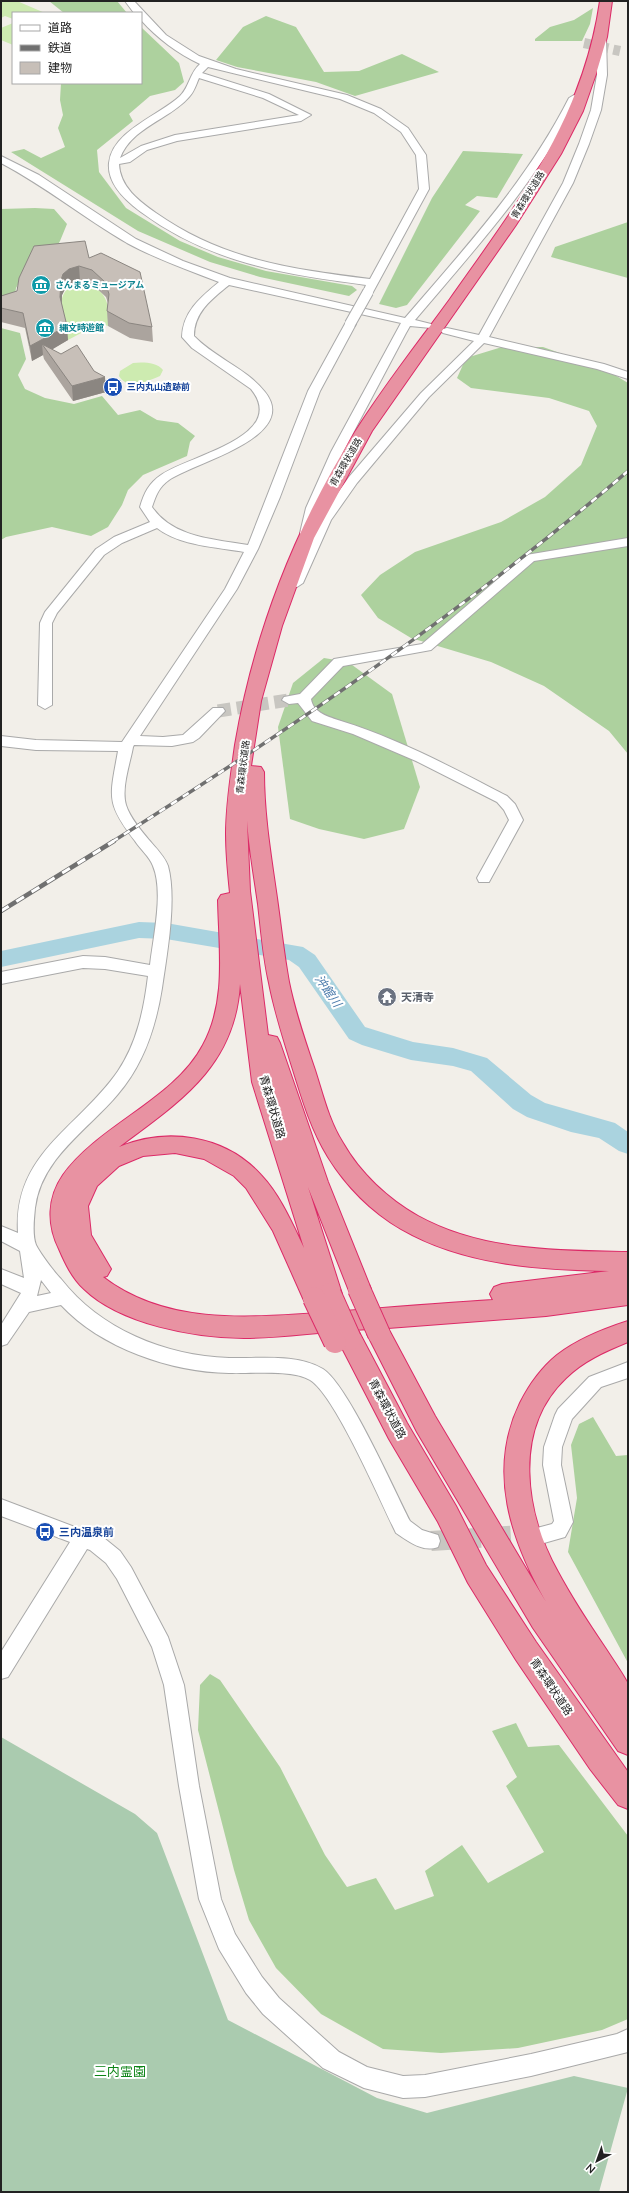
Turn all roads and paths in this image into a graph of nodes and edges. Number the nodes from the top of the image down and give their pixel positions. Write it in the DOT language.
graph roads {
  1 [pos="129,1"];
  2 [pos="606,1"];
  3 [pos="138,12"];
  4 [pos="142,16"];
  5 [pos="600,42"];
  6 [pos="207,63"];
  7 [pos="195,74"];
  8 [pos="1,159"];
  9 [pos="115,162"];
  10 [pos="227,281"];
  11 [pos="371,288"];
  12 [pos="408,322"];
  13 [pos="427,326"];
  14 [pos="447,331"];
  15 [pos="482,339"];
  16 [pos="628,376"];
  17 [pos="157,524"];
  18 [pos="305,538"];
  19 [pos="628,542"];
  20 [pos="252,549"];
  21 [pos="273,626"];
  22 [pos="304,698"];
  23 [pos="288,700"];
  24 [pos="45,705"];
  25 [pos="251,707"];
  26 [pos="218,711"];
  27 [pos="1,741"];
  28 [pos="128,744"];
  29 [pos="484,878"];
  30 [pos="157,966"];
  31 [pos="240,974"];
  32 [pos="1,978"];
  33 [pos="1,1233"];
  34 [pos="28,1248"];
  35 [pos="628,1262"];
  36 [pos="1,1276"];
  37 [pos="628,1279"];
  38 [pos="32,1289"];
  39 [pos="628,1295"];
  40 [pos="322,1296"];
  41 [pos="63,1297"];
  42 [pos="21,1307"];
  43 [pos="628,1331"];
  44 [pos="1,1339"];
  45 [pos="628,1370"];
  46 [pos="1,1507"];
  47 [pos="544,1534"];
  48 [pos="83,1539"];
  49 [pos="431,1541"];
  50 [pos="1,1670"];
  51 [pos="628,1708"];
  52 [pos="628,1740"];
  53 [pos="628,1795"];
  54 [pos="628,2040"];
  1 -- 3 [label="street"];
  2 -- 5 [label="highway, 青森環状道路"];
  4 -- 6 [label="street"];
  5 -- 12 [label="street"];
  5 -- 15 [label="street"];
  5 -- 18 [label="highway, 青森環状道路"];
  6 -- 7 [label="street"];
  6 -- 11 [label="street"];
  7 -- 9 [label="street"];
  7 -- 9 [label="street"];
  8 -- 10 [label="street"];
  9 -- 11 [label="street"];
  10 -- 12 [label="street"];
  10 -- 17 [label="street"];
  11 -- 20 [label="street, bridge"];
  12 -- 13 [label="street"];
  12 -- 18 [label="street"];
  14 -- 15 [label="street"];
  15 -- 16 [label="street"];
  15 -- 21 [label="street"];
  17 -- 20 [label="street"];
  17 -- 24 [label="street"];
  18 -- 21 [label="highway, 青森環状道路"];
  19 -- 22 [label="street"];
  20 -- 28 [label="street"];
  21 -- 25 [label="highway, 青森環状道路"];
  22 -- 23 [label="street"];
  22 -- 29 [label="street"];
  25 -- 31 [label="highway, 青森環状道路"];
  25 -- 35 [label="highway"];
  26 -- 28 [label="street"];
  27 -- 28 [label="street"];
  28 -- 30 [label="street"];
  30 -- 32 [label="street"];
  30 -- 34 [label="street"];
  31 -- 39 [label="highway"];
  31 -- 40 [label="highway, 青森環状道路"];
  31 -- 52 [label="highway, 青森環状道路, bridge"];
  33 -- 34 [label="street"];
  34 -- 38 [label="street"];
  34 -- 41 [label="street"];
  36 -- 38 [label="street"];
  37 -- 40 [label="highway"];
  38 -- 42 [label="street"];
  40 -- 53 [label="highway, 青森環状道路, bridge"];
  41 -- 42 [label="street"];
  41 -- 49 [label="street"];
  42 -- 44 [label="street"];
  43 -- 51 [label="highway"];
  45 -- 47 [label="street"];
  46 -- 48 [label="street"];
  48 -- 50 [label="street"];
  48 -- 54 [label="street"];
}
